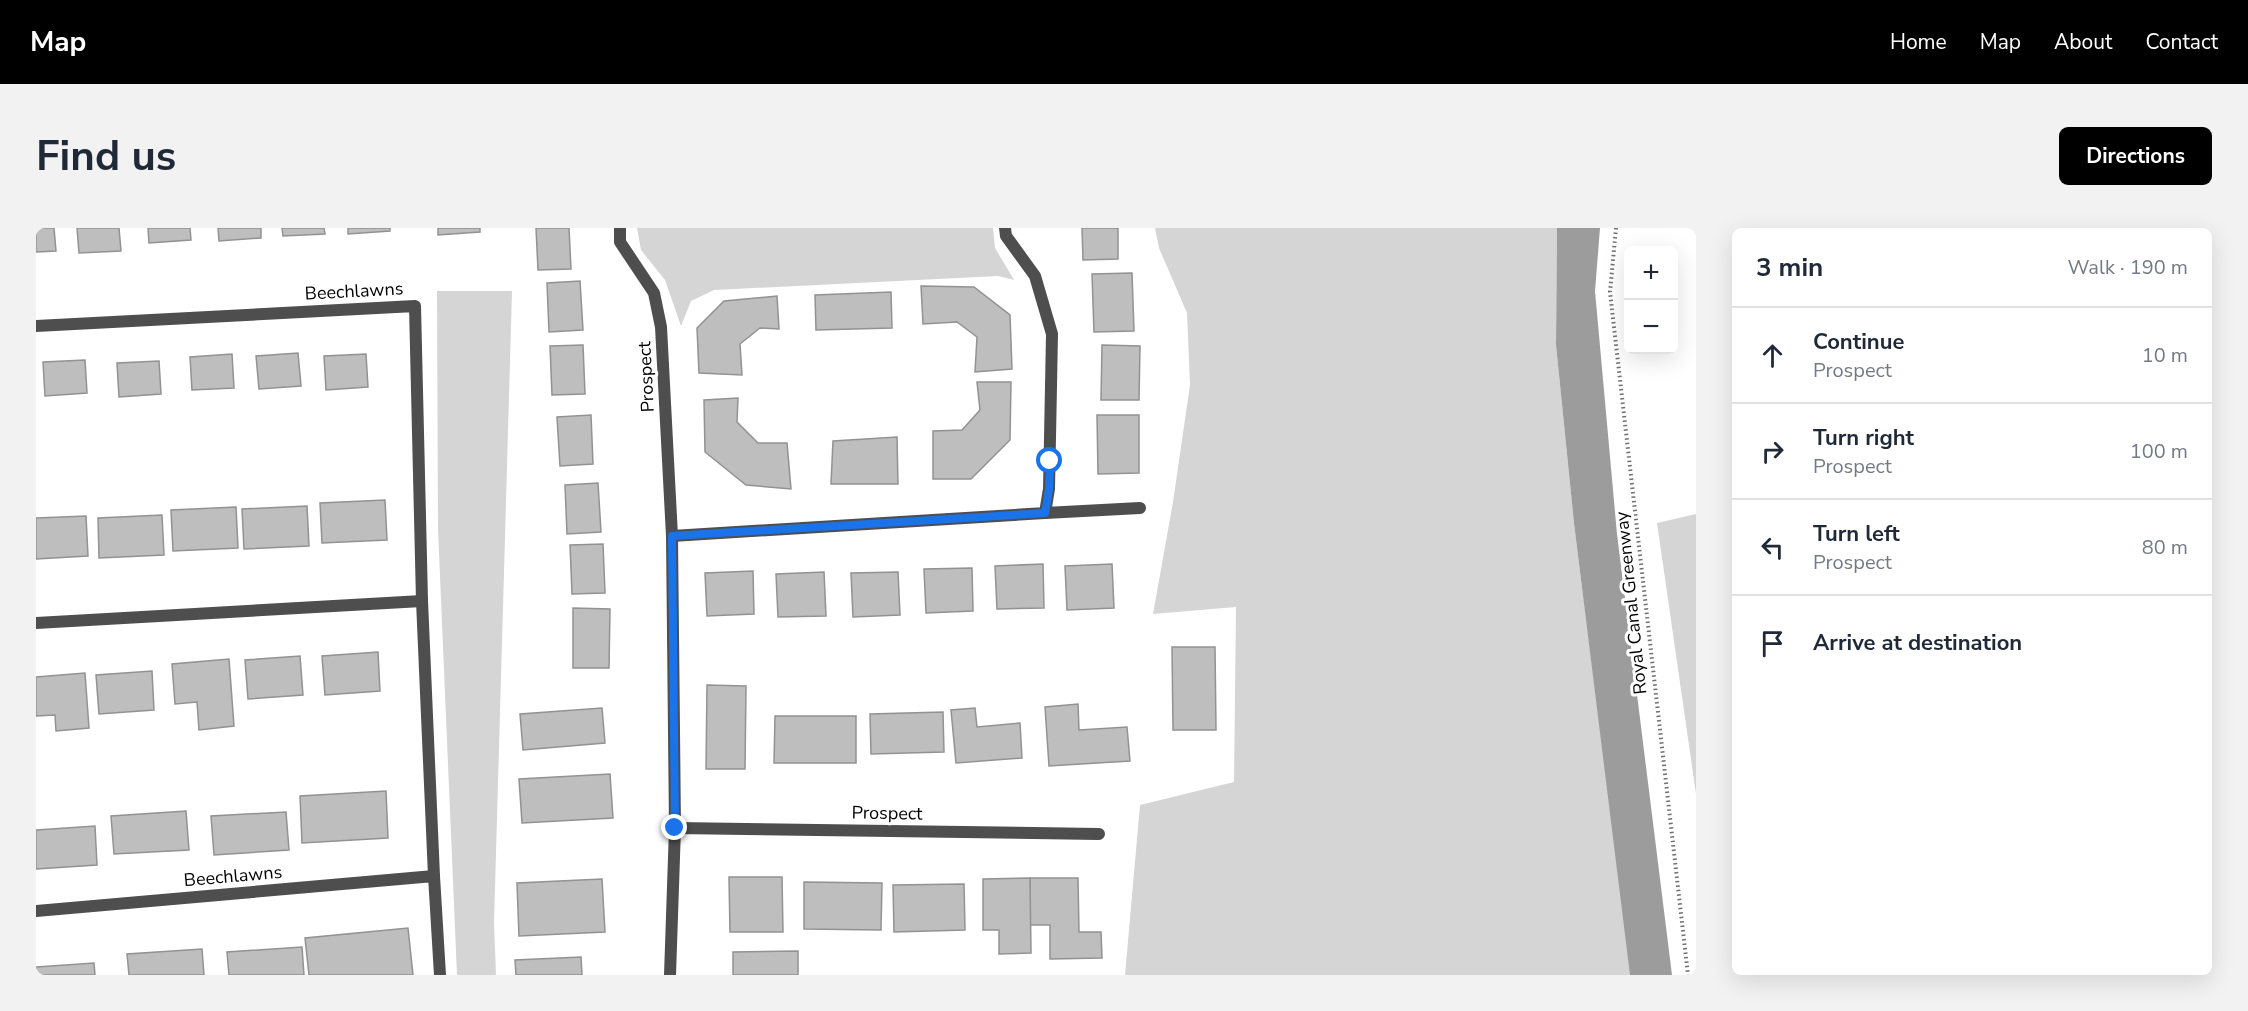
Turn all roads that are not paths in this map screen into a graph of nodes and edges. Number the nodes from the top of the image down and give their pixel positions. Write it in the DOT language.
graph roads {
  1 [pos="620,228"];
  2 [pos="1005,228"];
  3 [pos="36,326"];
  4 [pos="1140,508"];
  5 [pos="1045,513"];
  6 [pos="672,536"];
  7 [pos="422,601"];
  8 [pos="36,623"];
  9 [pos="675,828"];
  10 [pos="1099,834"];
  11 [pos="434,876"];
  12 [pos="36,911"];
  13 [pos="440,975"];
  14 [pos="670,975"];
  1 -- 6 [label="street, Prospect"];
  2 -- 5 [label="street"];
  3 -- 7 [label="street, Beechlawns"];
  4 -- 5 [label="street"];
  5 -- 6 [label="street"];
  6 -- 9 [label="street, Prospect"];
  7 -- 8 [label="street"];
  7 -- 11 [label="street, Beechlawns"];
  9 -- 10 [label="street, Prospect"];
  9 -- 14 [label="street, Prospect"];
  11 -- 12 [label="street, Beechlawns"];
  11 -- 13 [label="street, Beechlawns"];
}
